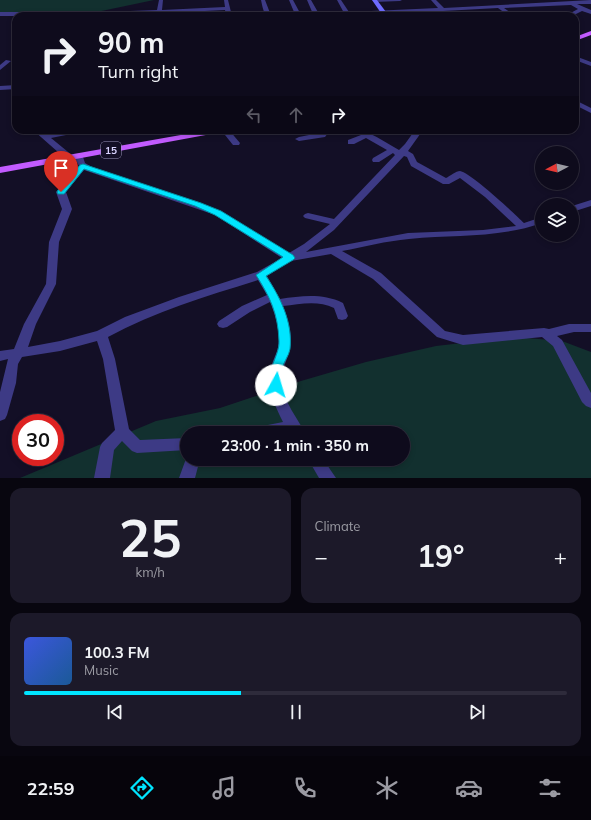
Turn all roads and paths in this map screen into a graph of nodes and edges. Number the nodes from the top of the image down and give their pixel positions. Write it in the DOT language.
graph roads {
  1 [pos="161,0"];
  2 [pos="203,0"];
  3 [pos="209,0"];
  4 [pos="226,0"];
  5 [pos="263,0"];
  6 [pos="291,0"];
  7 [pos="309,0"];
  8 [pos="339,0"];
  9 [pos="400,0"];
  10 [pos="433,0"];
  11 [pos="481,0"];
  12 [pos="522,0"];
  13 [pos="374,1"];
  14 [pos="591,2"];
  15 [pos="573,3"];
  16 [pos="530,5"];
  17 [pos="490,7"];
  18 [pos="500,7"];
  19 [pos="228,8"];
  20 [pos="464,8"];
  21 [pos="213,9"];
  22 [pos="582,9"];
  23 [pos="425,10"];
  24 [pos="443,10"];
  25 [pos="159,11"];
  26 [pos="135,12"];
  27 [pos="168,12"];
  28 [pos="185,12"];
  29 [pos="213,12"];
  30 [pos="228,12"];
  31 [pos="267,12"];
  32 [pos="297,12"];
  33 [pos="315,12"];
  34 [pos="347,12"];
  35 [pos="383,12"];
  36 [pos="405,12"];
  37 [pos="468,12"];
  38 [pos="507,12"];
  39 [pos="576,12"];
  40 [pos="591,12"];
  41 [pos="0,14"];
  42 [pos="12,14"];
  43 [pos="591,33"];
  44 [pos="579,38"];
  45 [pos="579,60"];
  46 [pos="8,61"];
  47 [pos="591,64"];
  48 [pos="0,68"];
  49 [pos="9,82"];
  50 [pos="12,87"];
  51 [pos="1,88"];
  52 [pos="579,104"];
  53 [pos="591,111"];
  54 [pos="42,134"];
  55 [pos="60,134"];
  56 [pos="204,134"];
  57 [pos="228,134"];
  58 [pos="323,134"];
  59 [pos="415,134"];
  60 [pos="368,135"];
  61 [pos="45,137"];
  62 [pos="299,140"];
  63 [pos="351,142"];
  64 [pos="236,143"];
  65 [pos="398,152"];
  66 [pos="77,160"];
  67 [pos="376,160"];
  68 [pos="0,170"];
  69 [pos="591,203"];
  70 [pos="579,207"];
  71 [pos="308,216"];
  72 [pos="336,222"];
  73 [pos="535,223"];
  74 [pos="523,227"];
  75 [pos="332,250"];
  76 [pos="290,258"];
  77 [pos="261,275"];
  78 [pos="276,299"];
  79 [pos="342,316"];
  80 [pos="223,324"];
  81 [pos="591,328"];
  82 [pos="547,334"];
  83 [pos="101,335"];
  84 [pos="17,354"];
  85 [pos="0,356"];
  86 [pos="591,402"];
  87 [pos="0,415"];
  88 [pos="293,426"];
  89 [pos="122,432"];
  90 [pos="180,444"];
  91 [pos="191,466"];
  92 [pos="320,466"];
  93 [pos="102,478"];
  94 [pos="187,478"];
  95 [pos="328,478"];
  1 -- 25 [label="street"];
  2 -- 3 [label="street"];
  4 -- 19 [label="street"];
  5 -- 31 [label="street"];
  6 -- 32 [label="street"];
  7 -- 33 [label="street"];
  8 -- 34 [label="street"];
  9 -- 13 [label="street"];
  10 -- 24 [label="street"];
  11 -- 17 [label="street"];
  12 -- 16 [label="street"];
  13 -- 35 [label="street"];
  14 -- 15 [label="street"];
  15 -- 16 [label="street"];
  15 -- 22 [label="street"];
  16 -- 18 [label="street"];
  17 -- 18 [label="street"];
  17 -- 20 [label="street"];
  18 -- 38 [label="street"];
  19 -- 21 [label="street"];
  19 -- 30 [label="street"];
  20 -- 24 [label="street"];
  20 -- 37 [label="street"];
  21 -- 28 [label="street"];
  21 -- 29 [label="street"];
  22 -- 39 [label="street"];
  22 -- 40 [label="street"];
  23 -- 24 [label="street"];
  23 -- 36 [label="street"];
  25 -- 26 [label="street"];
  25 -- 27 [label="street"];
  41 -- 42 [label="street"];
  43 -- 44 [label="main road"];
  45 -- 47 [label="street"];
  46 -- 48 [label="street"];
  49 -- 51 [label="street"];
  50 -- 51 [label="street"];
  52 -- 53 [label="street"];
  54 -- 61 [label="street"];
  55 -- 61 [label="street"];
  56 -- 66 [label="main road, 15"];
  57 -- 64 [label="street"];
  58 -- 62 [label="street"];
  59 -- 65 [label="street"];
  60 -- 63 [label="street"];
  60 -- 65 [label="street"];
  61 -- 66 [label="street"];
  65 -- 67 [label="street"];
  65 -- 72 [label="street"];
  65 -- 74 [label="street"];
  66 -- 68 [label="main road, 15"];
  66 -- 76 [label="street"];
  66 -- 84 [label="street"];
  69 -- 70 [label="street"];
  71 -- 72 [label="street"];
  72 -- 76 [label="street"];
  73 -- 74 [label="street"];
  74 -- 75 [label="street"];
  75 -- 76 [label="street"];
  75 -- 82 [label="street"];
  76 -- 77 [label="street"];
  77 -- 78 [label="street"];
  77 -- 83 [label="street"];
  78 -- 79 [label="street"];
  78 -- 80 [label="street"];
  78 -- 88 [label="street"];
  81 -- 82 [label="street"];
  82 -- 86 [label="street"];
  83 -- 84 [label="street"];
  83 -- 89 [label="street"];
  84 -- 85 [label="street"];
  84 -- 87 [label="street"];
  89 -- 90 [label="street"];
  89 -- 93 [label="street"];
  91 -- 94 [label="street"];
  92 -- 95 [label="street"];
}
